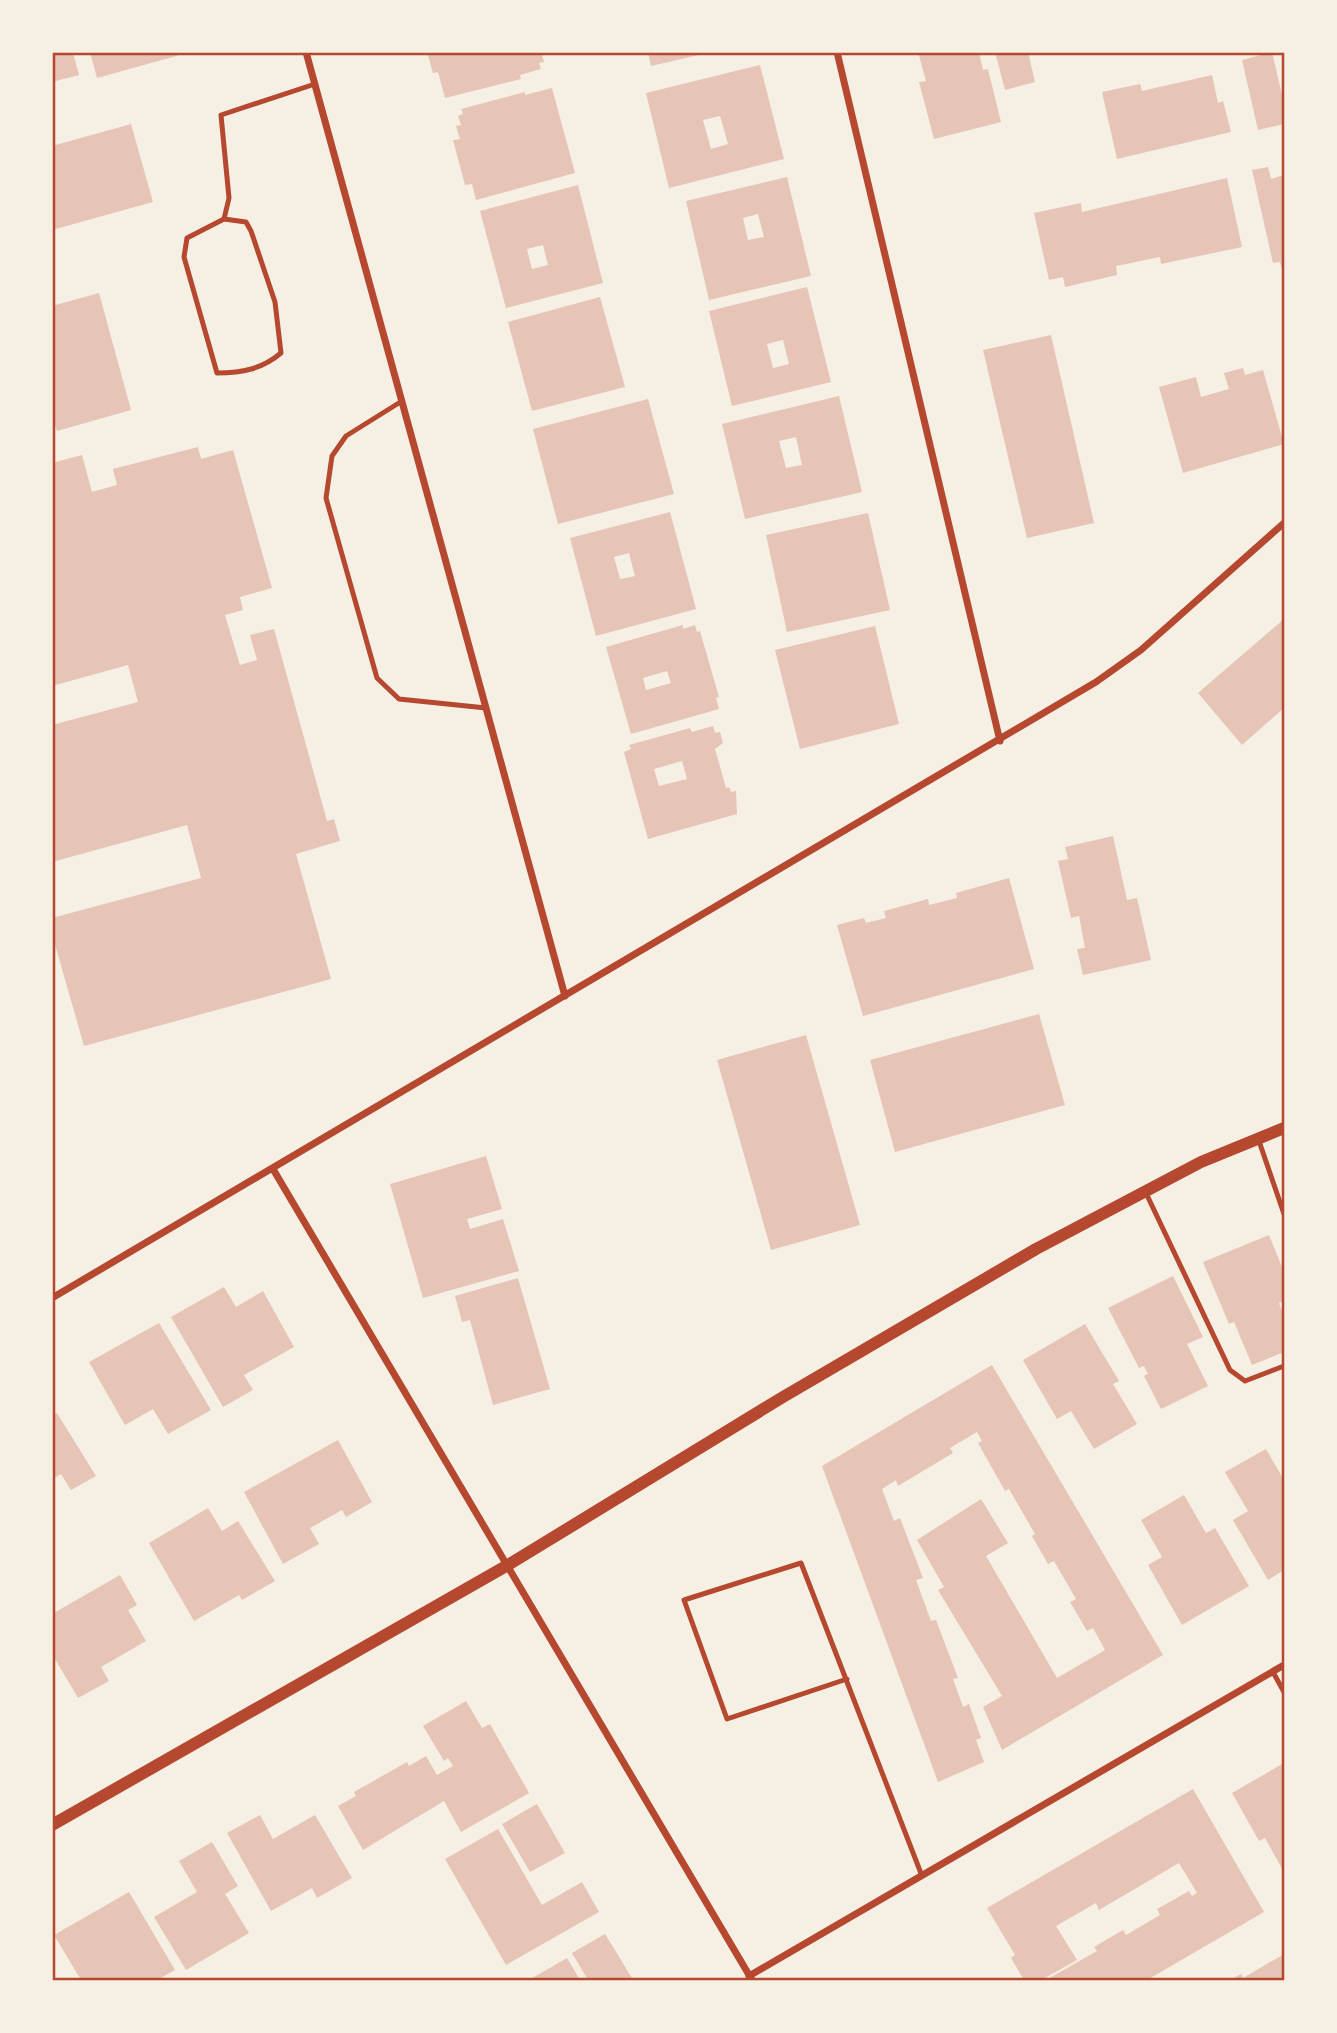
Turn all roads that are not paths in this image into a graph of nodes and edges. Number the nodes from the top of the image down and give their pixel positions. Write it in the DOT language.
graph roads {
  1 [pos="306,52"];
  2 [pos="837,52"];
  3 [pos="315,84"];
  4 [pos="224,219"];
  5 [pos="401,401"];
  6 [pos="1284,523"];
  7 [pos="486,708"];
  8 [pos="1000,741"];
  9 [pos="565,996"];
  10 [pos="1284,1128"];
  11 [pos="1258,1138"];
  12 [pos="273,1170"];
  13 [pos="1145,1191"];
  14 [pos="1284,1214"];
  15 [pos="52,1298"];
  16 [pos="1284,1366"];
  17 [pos="508,1565"];
  18 [pos="1284,1665"];
  19 [pos="1273,1672"];
  20 [pos="846,1679"];
  21 [pos="1284,1692"];
  22 [pos="52,1825"];
  23 [pos="922,1876"];
  24 [pos="750,1978"];
  1 -- 3 [label="street"];
  2 -- 8 [label="street"];
  3 -- 4 [label="lane"];
  3 -- 5 [label="street"];
  4 -- 4 [label="lane"];
  5 -- 7 [label="street"];
  5 -- 7 [label="lane"];
  6 -- 8 [label="street"];
  7 -- 9 [label="street"];
  8 -- 9 [label="street"];
  9 -- 12 [label="street"];
  10 -- 11 [label="street"];
  11 -- 13 [label="street"];
  11 -- 14 [label="lane"];
  12 -- 15 [label="street"];
  12 -- 17 [label="street"];
  13 -- 16 [label="lane"];
  13 -- 17 [label="street"];
  17 -- 22 [label="street"];
  17 -- 24 [label="street"];
  18 -- 19 [label="street"];
  19 -- 21 [label="lane"];
  19 -- 23 [label="street"];
  20 -- 20 [label="lane"];
  20 -- 23 [label="lane"];
  23 -- 24 [label="street"];
}
